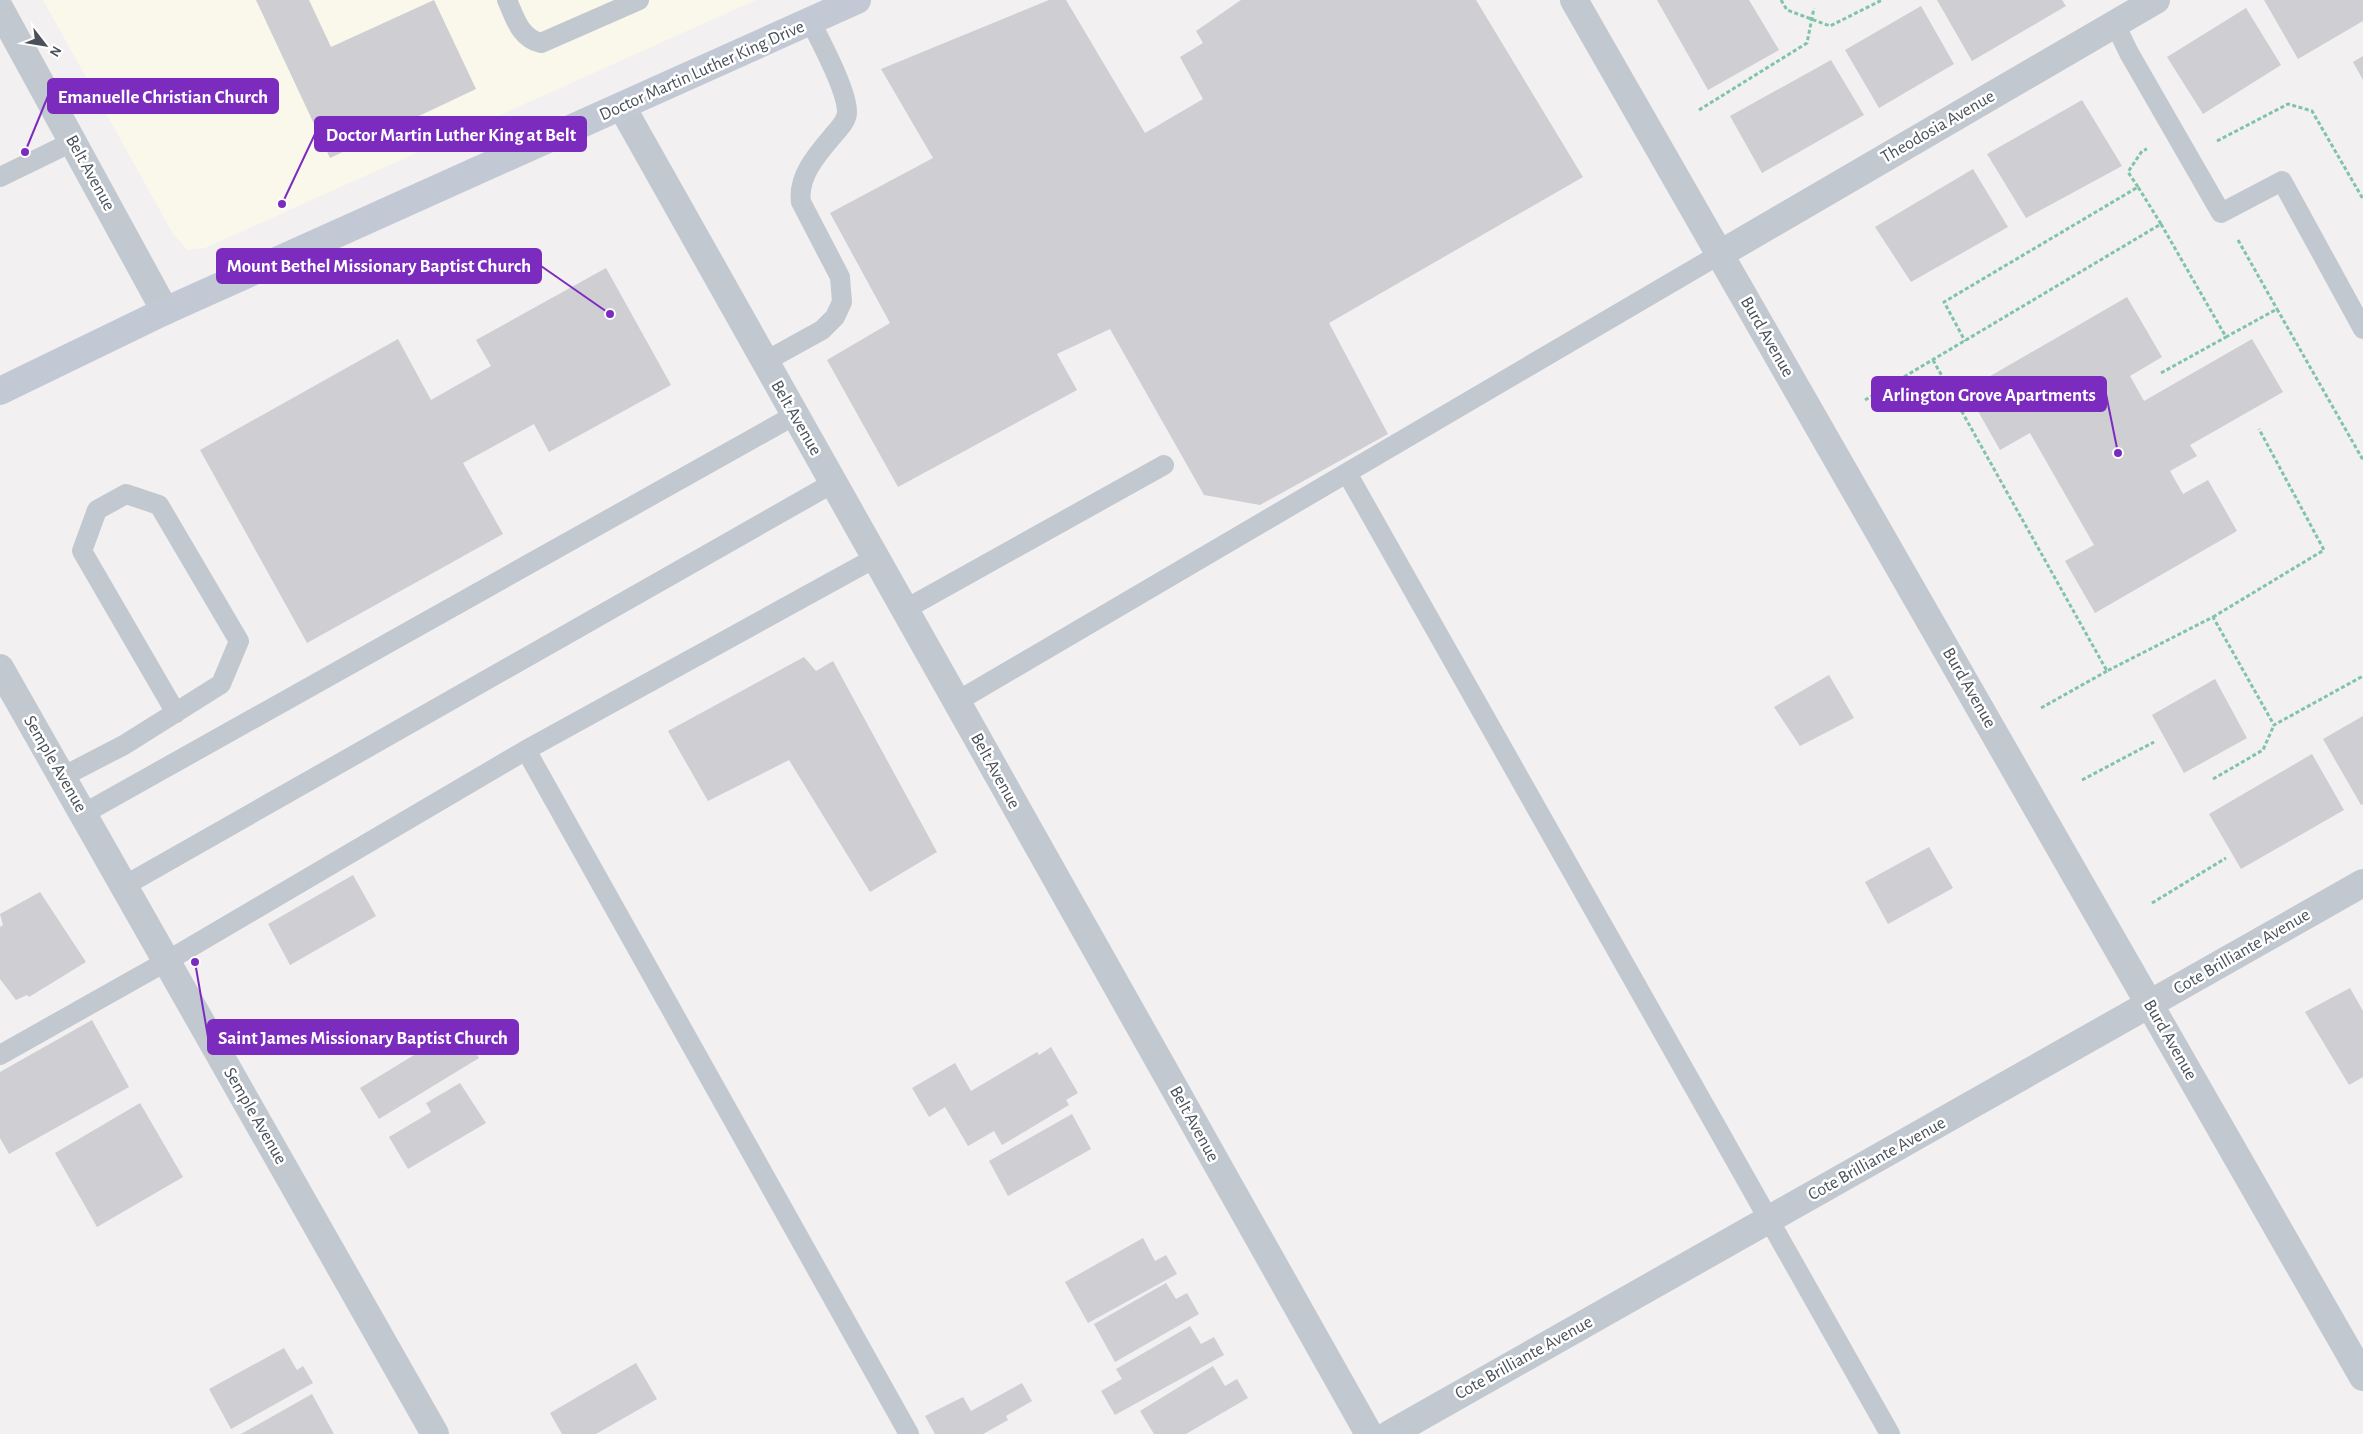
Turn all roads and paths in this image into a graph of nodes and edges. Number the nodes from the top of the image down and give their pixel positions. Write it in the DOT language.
graph roads {
  1 [pos="507,0"];
  2 [pos="638,0"];
  3 [pos="857,0"];
  4 [pos="1574,0"];
  5 [pos="1781,0"];
  6 [pos="1882,0"];
  7 [pos="2156,0"];
  8 [pos="1814,8"];
  9 [pos="0,9"];
  10 [pos="1812,19"];
  11 [pos="811,22"];
  12 [pos="2115,24"];
  13 [pos="622,108"];
  14 [pos="1699,110"];
  15 [pos="72,142"];
  16 [pos="2213,144"];
  17 [pos="2149,148"];
  18 [pos="0,177"];
  19 [pos="2138,187"];
  20 [pos="2363,199"];
  21 [pos="2161,224"];
  22 [pos="2237,239"];
  23 [pos="1720,254"];
  24 [pos="2277,309"];
  25 [pos="165,311"];
  26 [pos="2363,329"];
  27 [pos="2226,337"];
  28 [pos="1965,341"];
  29 [pos="1933,360"];
  30 [pos="764,362"];
  31 [pos="2161,373"];
  32 [pos="0,391"];
  33 [pos="1865,400"];
  34 [pos="794,415"];
  35 [pos="2259,429"];
  36 [pos="2363,460"];
  37 [pos="1164,465"];
  38 [pos="1347,473"];
  39 [pos="832,482"];
  40 [pos="875,558"];
  41 [pos="904,610"];
  42 [pos="2213,617"];
  43 [pos="0,668"];
  44 [pos="2107,671"];
  45 [pos="2363,676"];
  46 [pos="956,702"];
  47 [pos="2041,708"];
  48 [pos="176,713"];
  49 [pos="2274,724"];
  50 [pos="2154,742"];
  51 [pos="526,750"];
  52 [pos="62,777"];
  53 [pos="2213,778"];
  54 [pos="2082,780"];
  55 [pos="83,814"];
  56 [pos="2226,858"];
  57 [pos="2363,883"];
  58 [pos="124,886"];
  59 [pos="2152,903"];
  60 [pos="167,962"];
  61 [pos="2150,1005"];
  62 [pos="0,1054"];
  63 [pos="1769,1220"];
  64 [pos="2363,1377"];
  65 [pos="435,1434"];
  66 [pos="909,1434"];
  67 [pos="1369,1434"];
  68 [pos="1390,1434"];
  69 [pos="1890,1434"];
  1 -- 2 [label="lane"];
  3 -- 11 [label="main road, Doctor Martin Luther King Drive"];
  4 -- 23 [label="street, Burd Avenue"];
  5 -- 10 [label="path"];
  6 -- 10 [label="path"];
  7 -- 12 [label="street, Theodosia Avenue"];
  8 -- 10 [label="path"];
  9 -- 15 [label="street, Belt Avenue"];
  10 -- 14 [label="path"];
  11 -- 13 [label="main road, Doctor Martin Luther King Drive"];
  11 -- 30 [label="lane"];
  12 -- 23 [label="street, Theodosia Avenue"];
  12 -- 26 [label="lane"];
  13 -- 25 [label="main road, Doctor Martin Luther King Drive"];
  13 -- 30 [label="street, Belt Avenue"];
  15 -- 18 [label="lane"];
  15 -- 25 [label="street, Belt Avenue"];
  16 -- 20 [label="path"];
  17 -- 19 [label="path"];
  19 -- 21 [label="path"];
  19 -- 28 [label="path"];
  21 -- 27 [label="path"];
  21 -- 28 [label="path"];
  22 -- 24 [label="path"];
  23 -- 38 [label="lane"];
  23 -- 61 [label="street, Burd Avenue"];
  24 -- 27 [label="path"];
  24 -- 36 [label="path"];
  25 -- 32 [label="main road, Doctor Martin Luther King Drive"];
  27 -- 31 [label="path"];
  28 -- 29 [label="path"];
  29 -- 33 [label="path"];
  29 -- 44 [label="path"];
  30 -- 34 [label="street, Belt Avenue"];
  34 -- 39 [label="street, Belt Avenue"];
  34 -- 55 [label="lane"];
  35 -- 42 [label="path"];
  37 -- 41 [label="lane"];
  38 -- 46 [label="lane"];
  38 -- 63 [label="lane"];
  39 -- 40 [label="street, Belt Avenue"];
  39 -- 58 [label="lane"];
  40 -- 41 [label="street, Belt Avenue"];
  40 -- 51 [label="lane"];
  41 -- 46 [label="street, Belt Avenue"];
  42 -- 44 [label="path"];
  42 -- 49 [label="path"];
  43 -- 52 [label="street, Semple Avenue"];
  44 -- 47 [label="path"];
  45 -- 49 [label="path"];
  46 -- 67 [label="street, Belt Avenue"];
  48 -- 48 [label="lane"];
  48 -- 52 [label="lane"];
  49 -- 53 [label="path"];
  50 -- 54 [label="path"];
  51 -- 60 [label="lane"];
  51 -- 66 [label="lane"];
  52 -- 55 [label="street, Semple Avenue"];
  55 -- 58 [label="street, Semple Avenue"];
  56 -- 59 [label="path"];
  57 -- 61 [label="street, Cote Brilliante Avenue"];
  58 -- 60 [label="street, Semple Avenue"];
  60 -- 62 [label="lane"];
  60 -- 65 [label="street, Semple Avenue"];
  61 -- 63 [label="street, Cote Brilliante Avenue"];
  61 -- 64 [label="street, Burd Avenue"];
  63 -- 68 [label="street, Cote Brilliante Avenue"];
  63 -- 69 [label="lane"];
}
